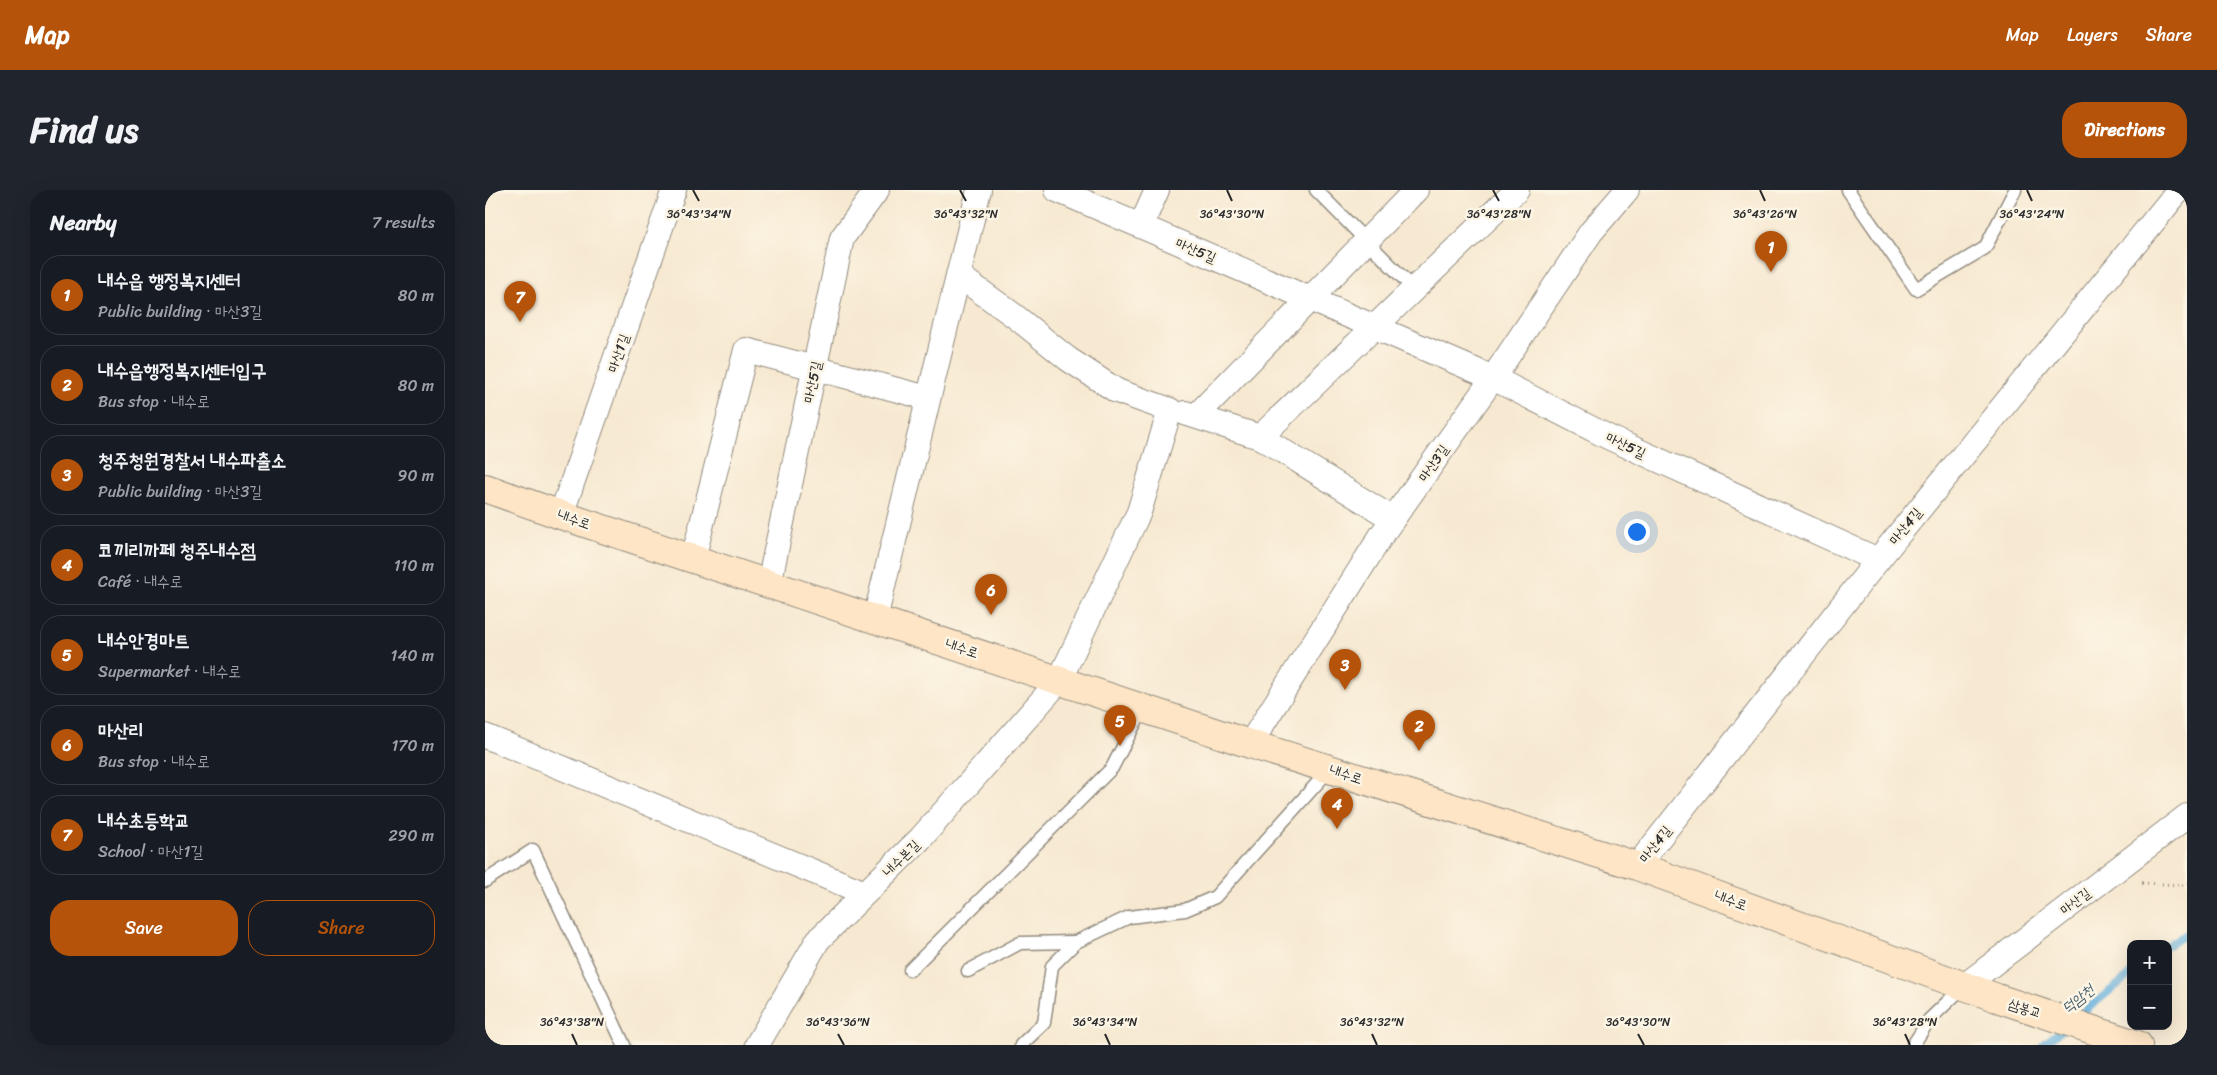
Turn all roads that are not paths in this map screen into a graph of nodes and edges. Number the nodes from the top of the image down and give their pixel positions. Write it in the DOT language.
graph roads {
  1 [pos="675,190"];
  2 [pos="877,190"];
  3 [pos="979,190"];
  4 [pos="1057,190"];
  5 [pos="1157,190"];
  6 [pos="1316,190"];
  7 [pos="1415,190"];
  8 [pos="1517,190"];
  9 [pos="1627,190"];
  10 [pos="1848,190"];
  11 [pos="2015,190"];
  12 [pos="2179,190"];
  13 [pos="1141,226"];
  14 [pos="1365,241"];
  15 [pos="958,275"];
  16 [pos="1415,290"];
  17 [pos="1309,299"];
  18 [pos="1376,328"];
  19 [pos="815,369"];
  20 [pos="1493,378"];
  21 [pos="928,398"];
  22 [pos="1170,410"];
  23 [pos="1197,415"];
  24 [pos="1260,437"];
  25 [pos="485,488"];
  26 [pos="561,515"];
  27 [pos="1393,519"];
  28 [pos="693,559"];
  29 [pos="1878,560"];
  30 [pos="769,584"];
  31 [pos="875,619"];
  32 [pos="1059,680"];
  33 [pos="1143,708"];
  34 [pos="485,736"];
  35 [pos="1250,744"];
  36 [pos="1331,769"];
  37 [pos="2187,816"];
  38 [pos="1637,866"];
  39 [pos="485,881"];
  40 [pos="865,893"];
  41 [pos="1076,942"];
  42 [pos="910,970"];
  43 [pos="968,971"];
  44 [pos="1964,986"];
  45 [pos="1997,998"];
  46 [pos="625,1045"];
  47 [pos="757,1045"];
  48 [pos="1021,1045"];
  49 [pos="1913,1045"];
  50 [pos="2138,1045"];
  1 -- 26 [label="street, 마산1길"];
  2 -- 19 [label="street, 마산5길"];
  3 -- 15 [label="street"];
  4 -- 13 [label="street, 마산5길"];
  5 -- 13 [label="street"];
  6 -- 14 [label="lane"];
  7 -- 14 [label="street"];
  8 -- 16 [label="street"];
  9 -- 20 [label="street, 마산3길"];
  10 -- 11 [label="lane"];
  12 -- 29 [label="street, 마산4길"];
  13 -- 17 [label="street, 마산5길"];
  14 -- 16 [label="lane"];
  14 -- 17 [label="street"];
  15 -- 21 [label="street"];
  15 -- 22 [label="street"];
  16 -- 18 [label="street"];
  17 -- 18 [label="street, 마산5길"];
  17 -- 23 [label="street"];
  18 -- 20 [label="street, 마산5길"];
  18 -- 24 [label="street"];
  19 -- 21 [label="street"];
  19 -- 28 [label="street"];
  19 -- 30 [label="street, 마산5길"];
  20 -- 27 [label="street, 마산3길"];
  20 -- 29 [label="street, 마산5길"];
  21 -- 31 [label="street"];
  22 -- 23 [label="street"];
  22 -- 32 [label="street"];
  23 -- 24 [label="street"];
  24 -- 27 [label="street"];
  25 -- 26 [label="street, 내수로"];
  26 -- 28 [label="street, 내수로"];
  27 -- 35 [label="street, 마산3길"];
  28 -- 30 [label="street, 내수로"];
  29 -- 38 [label="street, 마산4길"];
  30 -- 31 [label="street, 내수로"];
  31 -- 32 [label="street, 내수로"];
  32 -- 33 [label="street, 내수로"];
  32 -- 40 [label="street, 내수본길"];
  33 -- 35 [label="street, 내수로"];
  33 -- 42 [label="lane"];
  34 -- 40 [label="street"];
  35 -- 36 [label="street, 내수로"];
  36 -- 38 [label="street, 내수로"];
  36 -- 41 [label="lane"];
  37 -- 44 [label="street, 마산길"];
  38 -- 44 [label="street, 내수로"];
  39 -- 46 [label="lane"];
  40 -- 47 [label="street, 내수본길"];
  41 -- 43 [label="lane"];
  41 -- 48 [label="lane"];
  44 -- 45 [label="street, 내수로"];
  44 -- 49 [label="lane"];
  45 -- 50 [label="street, 삼봉교"];
}
